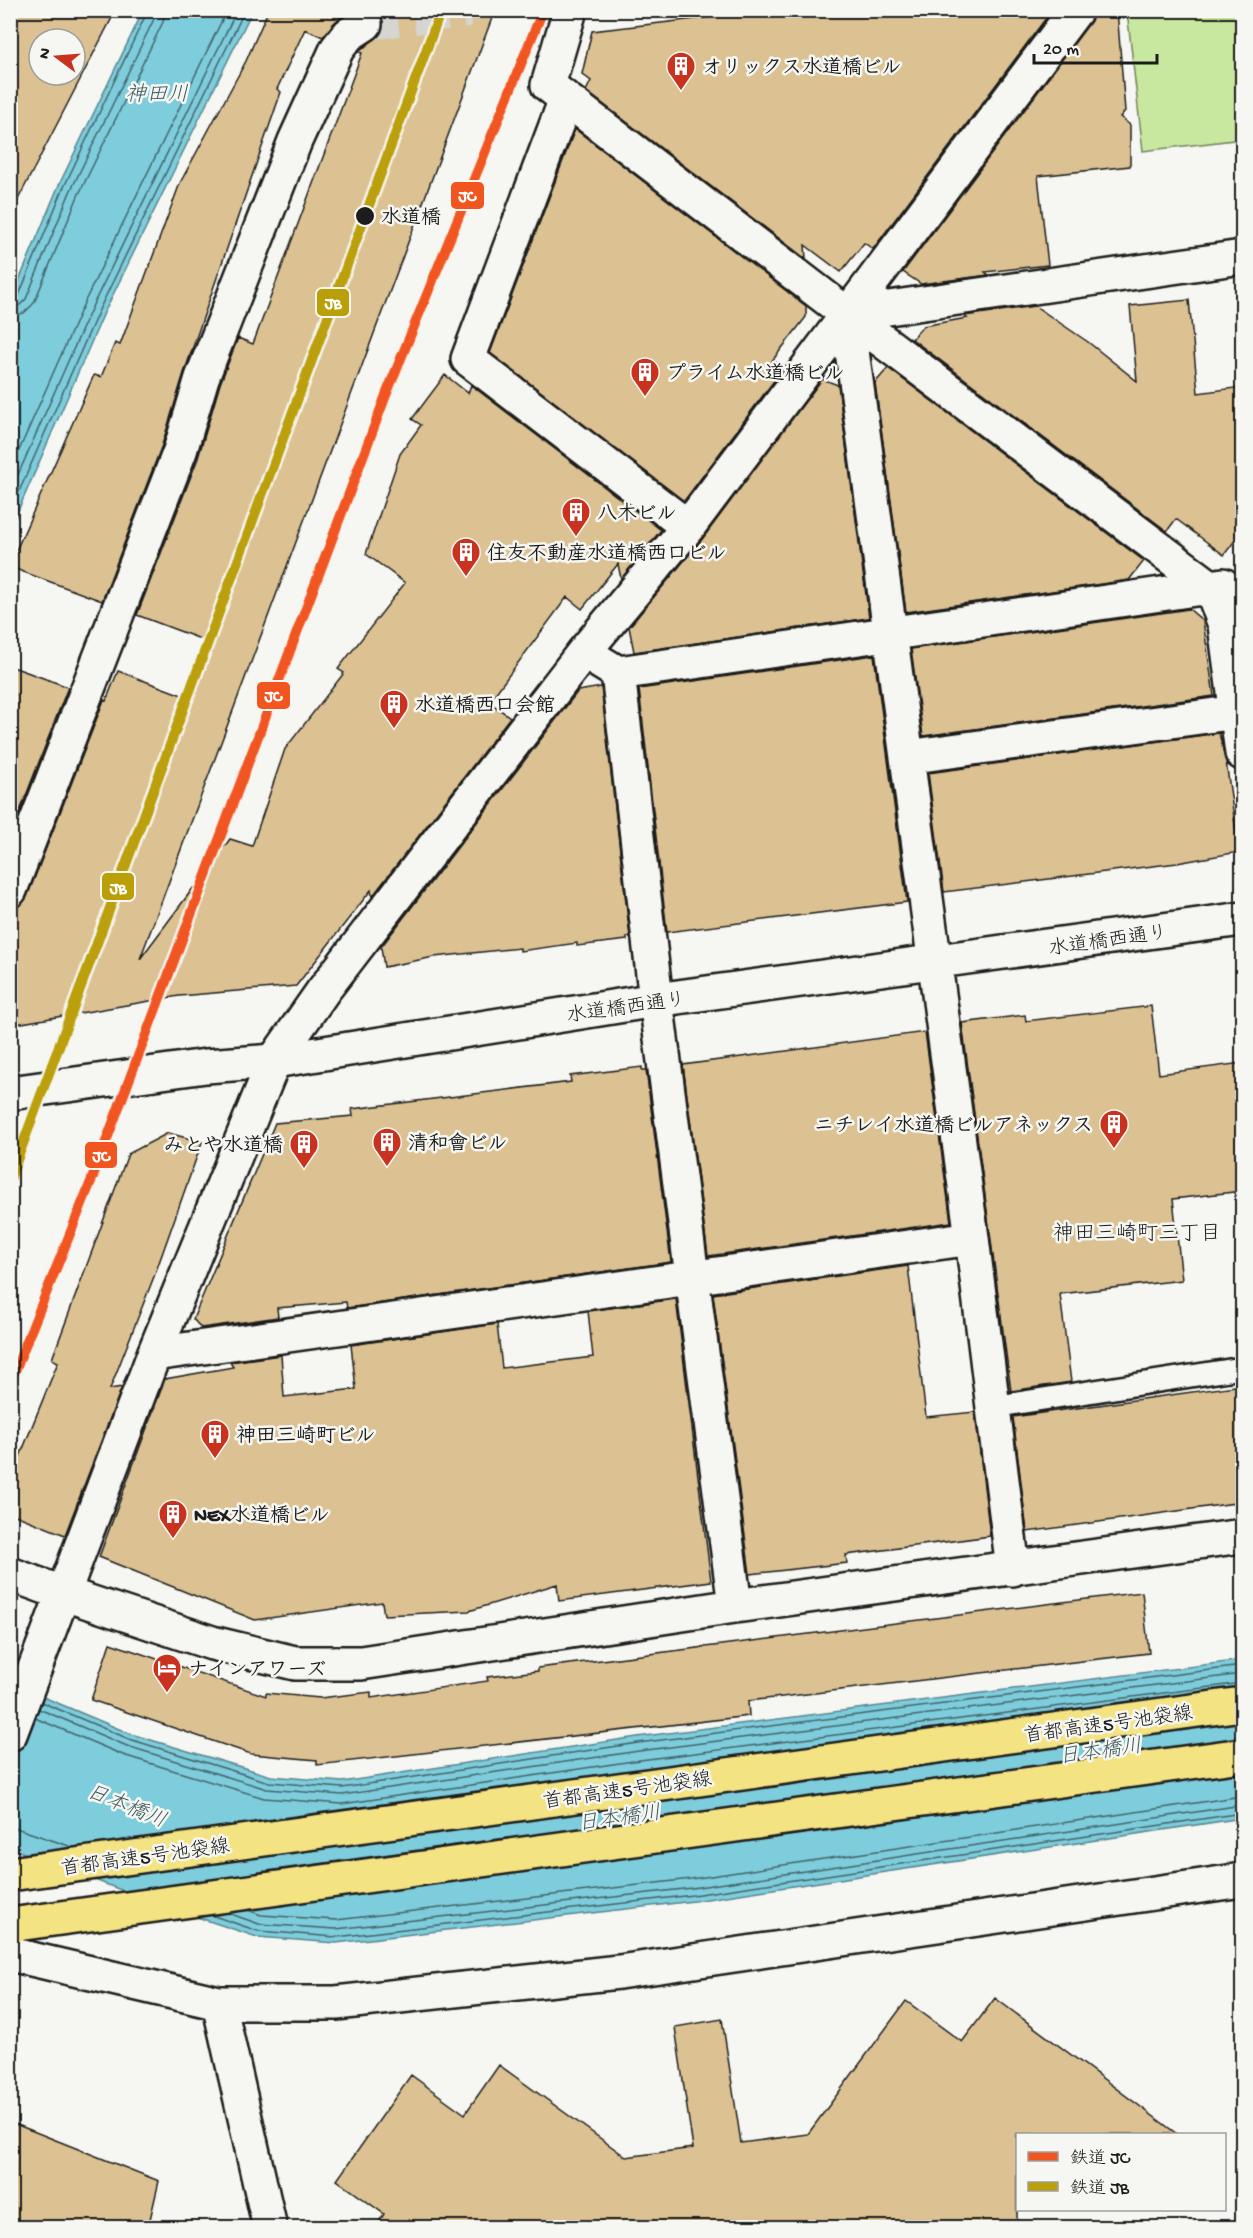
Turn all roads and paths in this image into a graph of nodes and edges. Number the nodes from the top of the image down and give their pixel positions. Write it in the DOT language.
graph roads {
  1 [pos="570,10"];
  2 [pos="1076,10"];
  3 [pos="365,24"];
  4 [pos="566,99"];
  5 [pos="1242,257"];
  6 [pos="847,314"];
  7 [pos="688,527"];
  8 [pos="1227,584"];
  9 [pos="1242,610"];
  10 [pos="890,633"];
  11 [pos="583,652"];
  12 [pos="618,673"];
  13 [pos="1237,712"];
  14 [pos="1242,753"];
  15 [pos="907,757"];
  16 [pos="10,890"];
  17 [pos="1242,919"];
  18 [pos="935,963"];
  19 [pos="656,1000"];
  20 [pos="274,1061"];
  21 [pos="10,1093"];
  22 [pos="972,1238"];
  23 [pos="693,1278"];
  24 [pos="154,1354"];
  25 [pos="1242,1368"];
  26 [pos="993,1407"];
  27 [pos="1242,1536"];
  28 [pos="1013,1569"];
  29 [pos="10,1574"];
  30 [pos="62,1593"];
  31 [pos="735,1606"];
  32 [pos="1242,1704"];
  33 [pos="10,1734"];
  34 [pos="1242,1755"];
  35 [pos="10,1874"];
  36 [pos="1242,1880"];
  37 [pos="10,1925"];
  38 [pos="10,1954"];
  39 [pos="219,2003"];
  40 [pos="270,2228"];
  1 -- 4 [label="street"];
  2 -- 6 [label="street"];
  3 -- 16 [label="street"];
  4 -- 6 [label="street"];
  4 -- 7 [label="street"];
  5 -- 6 [label="street"];
  6 -- 7 [label="street"];
  6 -- 8 [label="street"];
  6 -- 10 [label="street"];
  7 -- 11 [label="street"];
  8 -- 9 [label="street"];
  8 -- 10 [label="street"];
  8 -- 13 [label="street"];
  10 -- 12 [label="street"];
  10 -- 15 [label="street"];
  11 -- 12 [label="street"];
  11 -- 20 [label="street"];
  12 -- 19 [label="street"];
  13 -- 14 [label="street"];
  13 -- 15 [label="street"];
  15 -- 18 [label="street"];
  17 -- 18 [label="street, 水道橋西通り"];
  18 -- 19 [label="street, 水道橋西通り"];
  18 -- 22 [label="street"];
  19 -- 20 [label="street, 水道橋西通り"];
  19 -- 23 [label="street"];
  20 -- 21 [label="street, 水道橋西通り"];
  20 -- 24 [label="street"];
  22 -- 23 [label="street"];
  22 -- 26 [label="street"];
  23 -- 24 [label="street"];
  23 -- 31 [label="street"];
  24 -- 30 [label="street"];
  25 -- 26 [label="lane"];
  26 -- 28 [label="street"];
  27 -- 28 [label="street"];
  28 -- 31 [label="street"];
  29 -- 30 [label="street"];
  30 -- 31 [label="street"];
  30 -- 33 [label="street"];
  32 -- 35 [label="highway, 首都高速5号池袋線"];
  34 -- 37 [label="highway"];
  36 -- 39 [label="street"];
  38 -- 39 [label="street"];
  39 -- 40 [label="street"];
}
